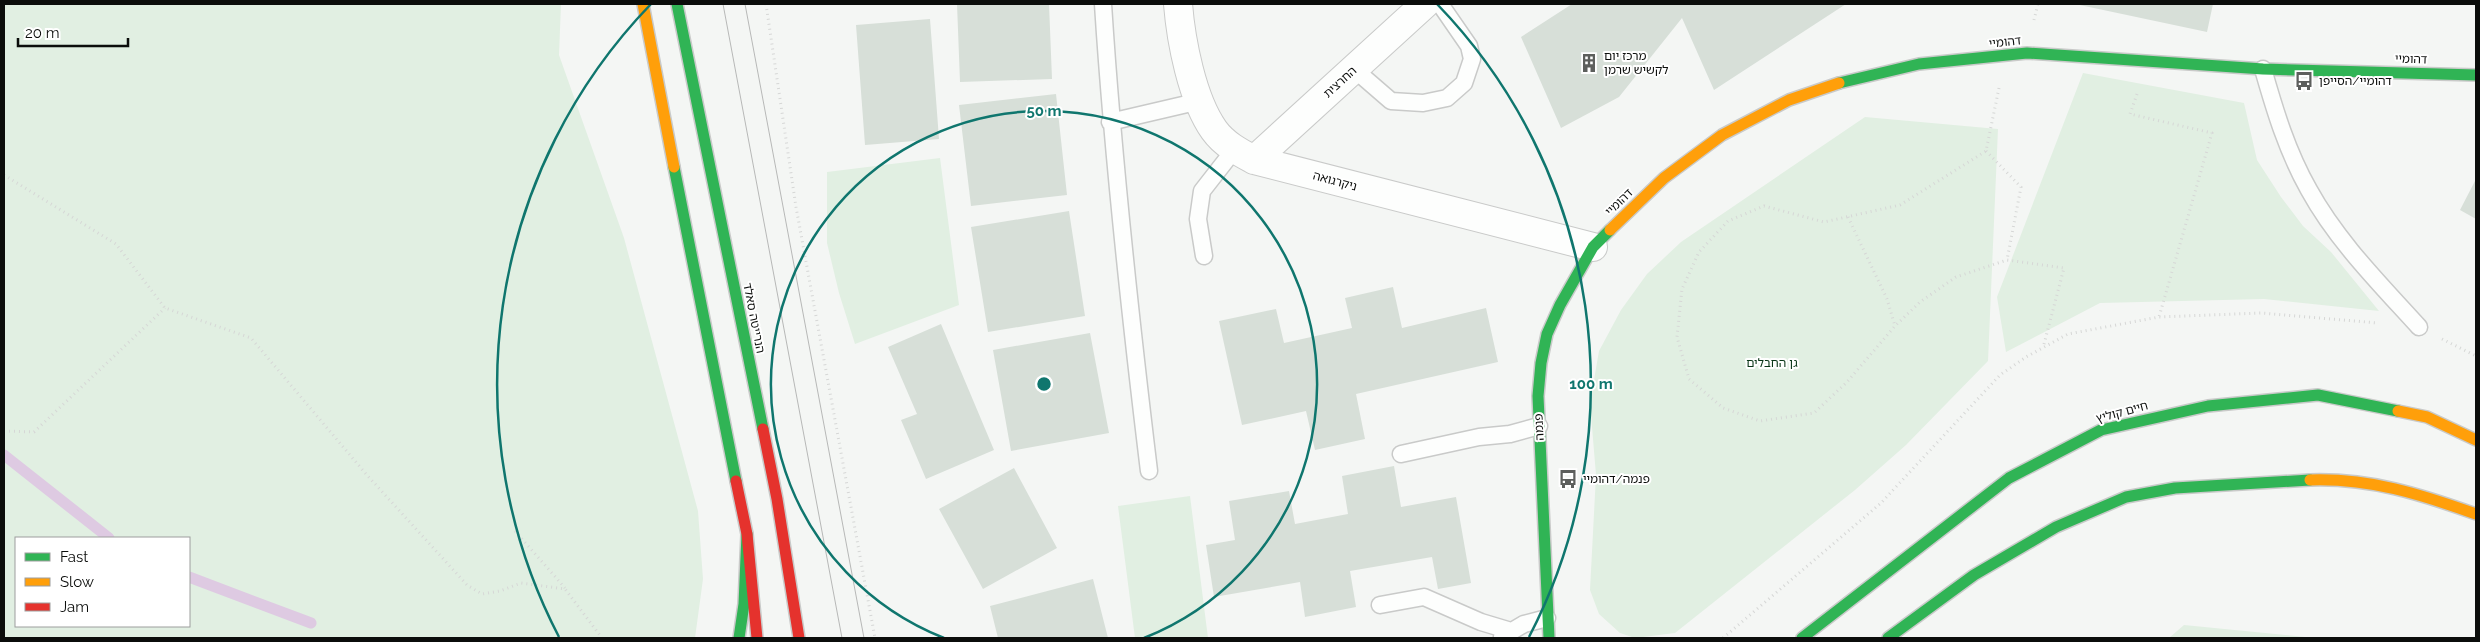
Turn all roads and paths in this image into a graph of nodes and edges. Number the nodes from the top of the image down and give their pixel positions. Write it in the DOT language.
graph roads {
  1 [pos="643,4"];
  2 [pos="677,4"];
  3 [pos="766,4"];
  4 [pos="1102,4"];
  5 [pos="1178,4"];
  6 [pos="1425,4"];
  7 [pos="1440,4"];
  8 [pos="2006,56"];
  9 [pos="2149,61"];
  10 [pos="1354,68"];
  11 [pos="2263,69"];
  12 [pos="2476,75"];
  13 [pos="1200,101"];
  14 [pos="1110,122"];
  15 [pos="1986,151"];
  16 [pos="1244,155"];
  17 [pos="4,175"];
  18 [pos="1848,217"];
  19 [pos="1593,247"];
  20 [pos="1204,256"];
  21 [pos="2007,260"];
  22 [pos="165,308"];
  23 [pos="2159,317"];
  24 [pos="1895,326"];
  25 [pos="2419,327"];
  26 [pos="2043,348"];
  27 [pos="1539,426"];
  28 [pos="4,431"];
  29 [pos="2476,440"];
  30 [pos="1401,454"];
  31 [pos="1149,471"];
  32 [pos="2476,514"];
  33 [pos="514,531"];
  34 [pos="746,534"];
  35 [pos="565,589"];
  36 [pos="1380,606"];
  37 [pos="1547,618"];
  38 [pos="1506,635"];
  39 [pos="602,638"];
  40 [pos="739,638"];
  41 [pos="757,638"];
  42 [pos="799,638"];
  43 [pos="875,638"];
  44 [pos="1549,638"];
  45 [pos="1558,638"];
  46 [pos="1802,638"];
  47 [pos="1888,638"];
  1 -- 34 [label="main road"];
  2 -- 42 [label="main road, הנרייטה סאלד"];
  3 -- 43 [label="path"];
  4 -- 14 [label="lane"];
  5 -- 13 [label="street"];
  6 -- 10 [label="street, החרצית"];
  7 -- 10 [label="lane"];
  8 -- 9 [label="main road, דהומיי"];
  8 -- 15 [label="path"];
  8 -- 19 [label="main road, דהומיי"];
  9 -- 11 [label="main road, דהומיי"];
  9 -- 23 [label="path"];
  10 -- 16 [label="street, החרצית"];
  11 -- 12 [label="main road, דהומיי"];
  11 -- 25 [label="lane"];
  13 -- 14 [label="lane"];
  13 -- 16 [label="street"];
  14 -- 31 [label="lane"];
  15 -- 18 [label="path"];
  15 -- 21 [label="path"];
  16 -- 19 [label="street, ניקרגואה"];
  16 -- 20 [label="lane"];
  17 -- 22 [label="path"];
  18 -- 24 [label="path"];
  18 -- 24 [label="path"];
  19 -- 27 [label="main road, פנמה"];
  21 -- 24 [label="path"];
  21 -- 26 [label="path"];
  22 -- 28 [label="path"];
  22 -- 35 [label="path"];
  27 -- 30 [label="lane"];
  27 -- 37 [label="main road, פנמה"];
  29 -- 46 [label="main road, חיים קוליץ"];
  32 -- 47 [label="main road"];
  33 -- 35 [label="path"];
  34 -- 40 [label="main road"];
  34 -- 41 [label="main road"];
  35 -- 39 [label="path"];
  36 -- 38 [label="lane"];
  37 -- 38 [label="lane"];
  37 -- 44 [label="main road, פנמה"];
  37 -- 45 [label="main road, פנמה"];
}
